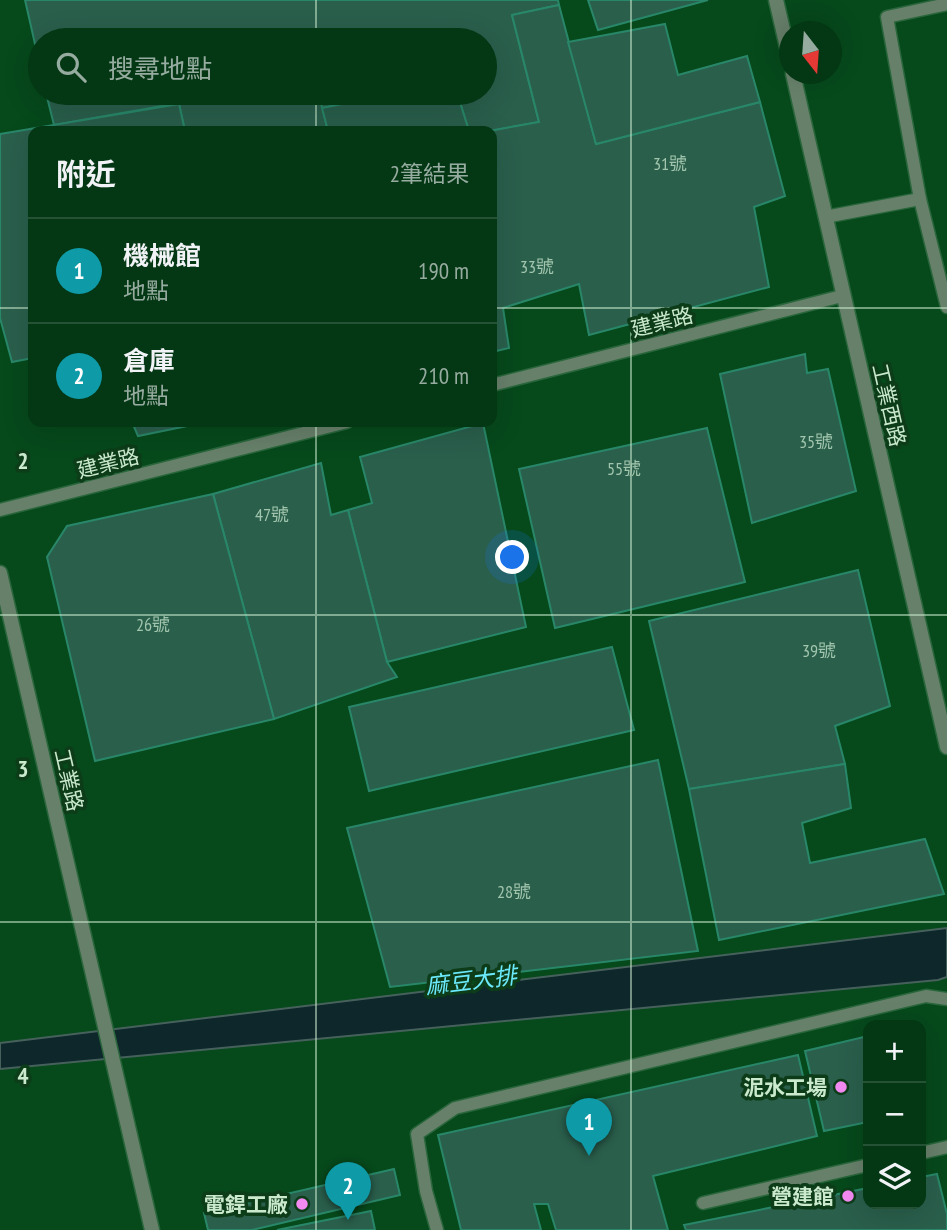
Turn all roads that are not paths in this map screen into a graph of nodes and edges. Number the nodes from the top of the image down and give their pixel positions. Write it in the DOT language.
graph roads {
  1 [pos="776,0"];
  2 [pos="947,4"];
  3 [pos="781,21"];
  4 [pos="795,84"];
  5 [pos="920,199"];
  6 [pos="825,217"];
  7 [pos="842,296"];
  8 [pos="947,307"];
  9 [pos="497,384"];
  10 [pos="327,427"];
  11 [pos="0,510"];
  12 [pos="0,573"];
  13 [pos="947,747"];
  14 [pos="947,999"];
  15 [pos="947,1147"];
  16 [pos="926,1152"];
  17 [pos="863,1166"];
  18 [pos="703,1203"];
  19 [pos="152,1230"];
  20 [pos="437,1230"];
  1 -- 3 [label="street"];
  2 -- 5 [label="lane"];
  4 -- 6 [label="street, 工業西路"];
  5 -- 6 [label="lane"];
  5 -- 8 [label="lane"];
  6 -- 7 [label="street, 工業西路"];
  7 -- 9 [label="lane, 建業路"];
  7 -- 13 [label="street, 工業西路"];
  10 -- 11 [label="lane, 建業路"];
  12 -- 19 [label="street, 工業路"];
  14 -- 20 [label="lane"];
  15 -- 16 [label="lane"];
  17 -- 18 [label="lane"];
}
